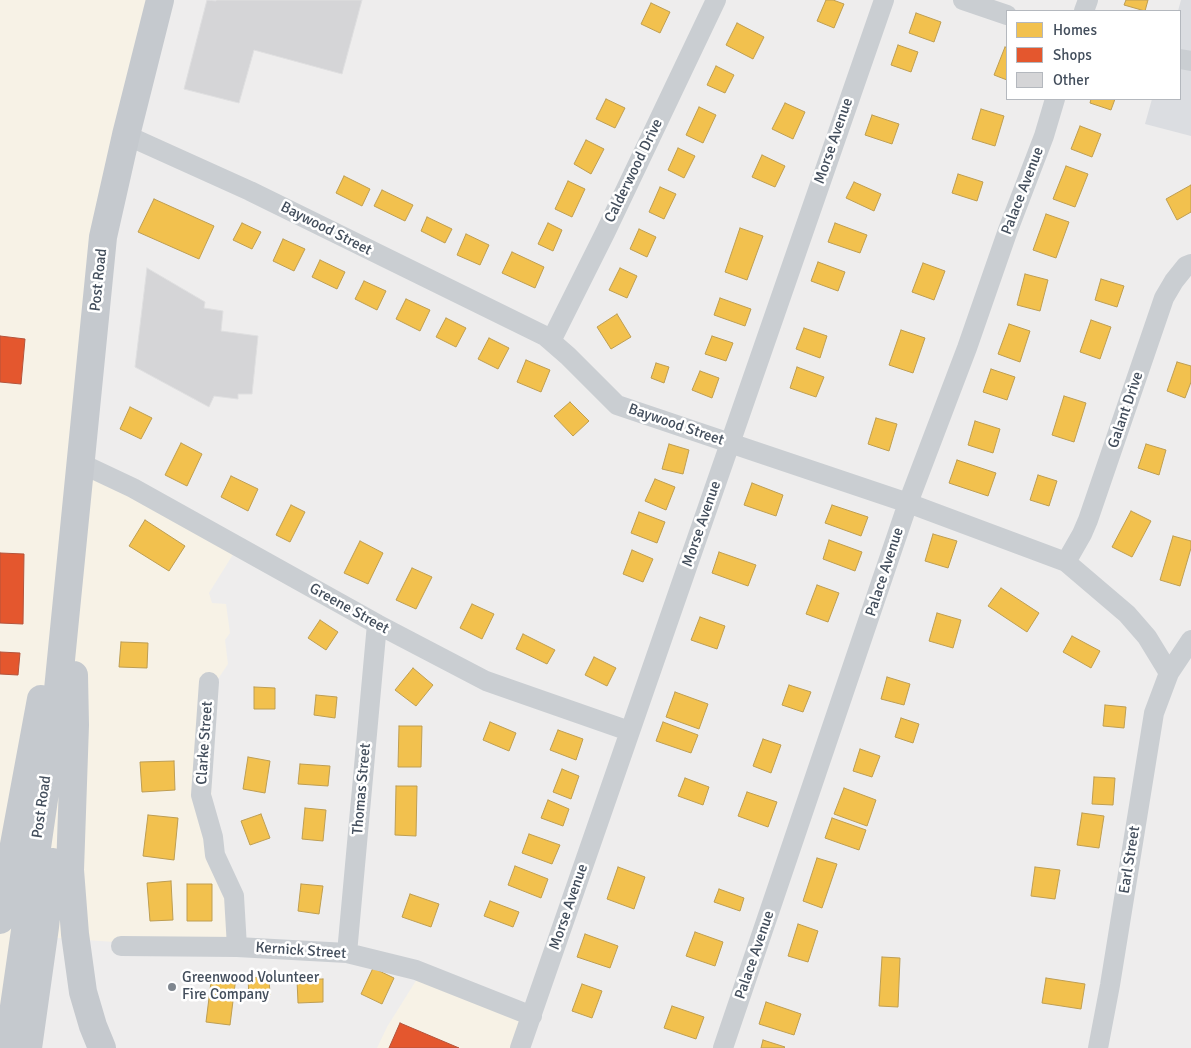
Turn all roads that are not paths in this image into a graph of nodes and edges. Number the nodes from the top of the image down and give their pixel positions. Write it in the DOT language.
graph roads {
  1 [pos="160,0"];
  2 [pos="716,0"];
  3 [pos="884,0"];
  4 [pos="963,0"];
  5 [pos="1006,15"];
  6 [pos="1055,100"];
  7 [pos="126,135"];
  8 [pos="1191,264"];
  9 [pos="551,341"];
  10 [pos="730,444"];
  11 [pos="80,463"];
  12 [pos="908,503"];
  13 [pos="1066,562"];
  14 [pos="70,566"];
  15 [pos="378,624"];
  16 [pos="1191,640"];
  17 [pos="1169,673"];
  18 [pos="209,682"];
  19 [pos="629,730"];
  20 [pos="0,920"];
  21 [pos="121,946"];
  22 [pos="236,948"];
  23 [pos="347,953"];
  24 [pos="532,1016"];
  25 [pos="8,1048"];
  26 [pos="28,1048"];
  27 [pos="102,1048"];
  28 [pos="520,1048"];
  29 [pos="723,1048"];
  30 [pos="1098,1048"];
  1 -- 7 [label="main road, Post Road"];
  2 -- 9 [label="street, Calderwood Drive"];
  3 -- 10 [label="street, Morse Avenue"];
  4 -- 5 [label="street"];
  6 -- 12 [label="street, Palace Avenue"];
  7 -- 9 [label="street, Baywood Street"];
  7 -- 11 [label="main road, Post Road"];
  8 -- 13 [label="street, Galant Drive"];
  9 -- 10 [label="street, Baywood Street"];
  10 -- 12 [label="street, Baywood Street"];
  10 -- 19 [label="street, Morse Avenue"];
  11 -- 14 [label="main road, Post Road"];
  11 -- 15 [label="street, Greene Street"];
  12 -- 13 [label="street, Baywood Street"];
  12 -- 29 [label="street, Palace Avenue"];
  13 -- 17 [label="street, Baywood Street"];
  14 -- 20 [label="main road"];
  14 -- 25 [label="main road, Post Road"];
  14 -- 26 [label="main road, Post Road"];
  14 -- 27 [label="main road"];
  15 -- 19 [label="street, Greene Street"];
  15 -- 23 [label="street, Thomas Street"];
  16 -- 17 [label="street"];
  17 -- 30 [label="street, Earl Street"];
  18 -- 22 [label="street, Clarke Street"];
  19 -- 24 [label="street, Morse Avenue"];
  21 -- 22 [label="street, Kernick Street"];
  22 -- 23 [label="street, Kernick Street"];
  23 -- 24 [label="street, Kernick Street"];
  24 -- 28 [label="street, Morse Avenue"];
}
